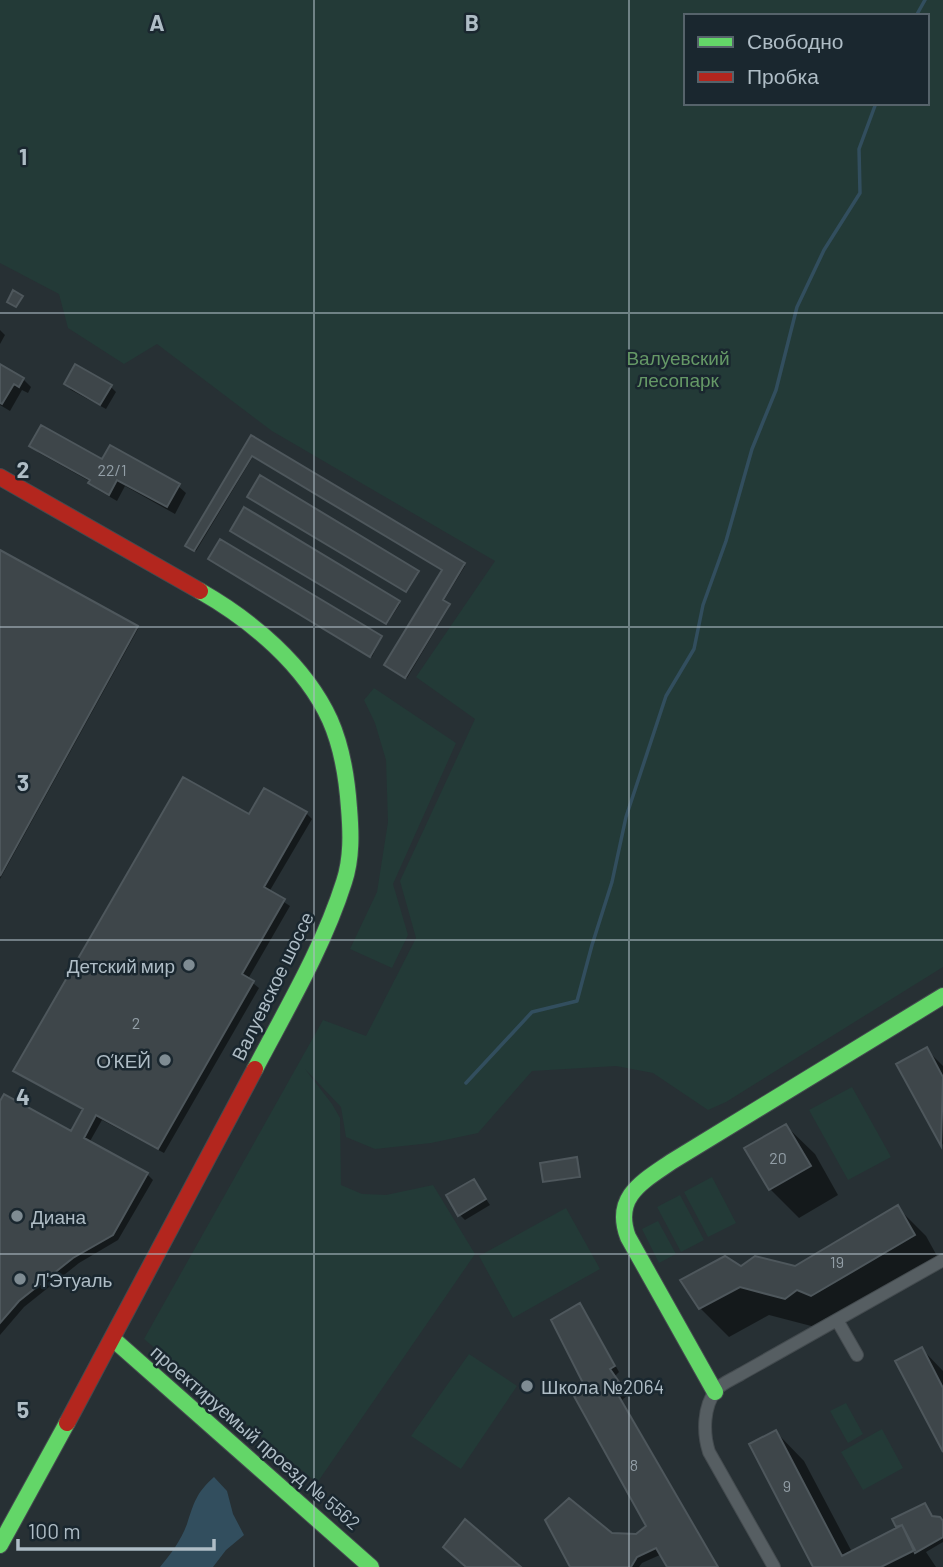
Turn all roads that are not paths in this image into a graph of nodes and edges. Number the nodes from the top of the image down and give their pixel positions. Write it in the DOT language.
graph roads {
  1 [pos="0,477"];
  2 [pos="943,996"];
  3 [pos="943,1259"];
  4 [pos="836,1320"];
  5 [pos="113,1339"];
  6 [pos="857,1355"];
  7 [pos="715,1392"];
  8 [pos="0,1545"];
  9 [pos="371,1567"];
  10 [pos="774,1567"];
  1 -- 5 [label="main road, Валуевское шоссе"];
  2 -- 7 [label="main road"];
  3 -- 4 [label="street"];
  4 -- 6 [label="street"];
  4 -- 7 [label="street"];
  5 -- 8 [label="main road, Валуевское шоссе"];
  5 -- 9 [label="main road, проектируемый проезд № 5562"];
  7 -- 10 [label="street"];
}
